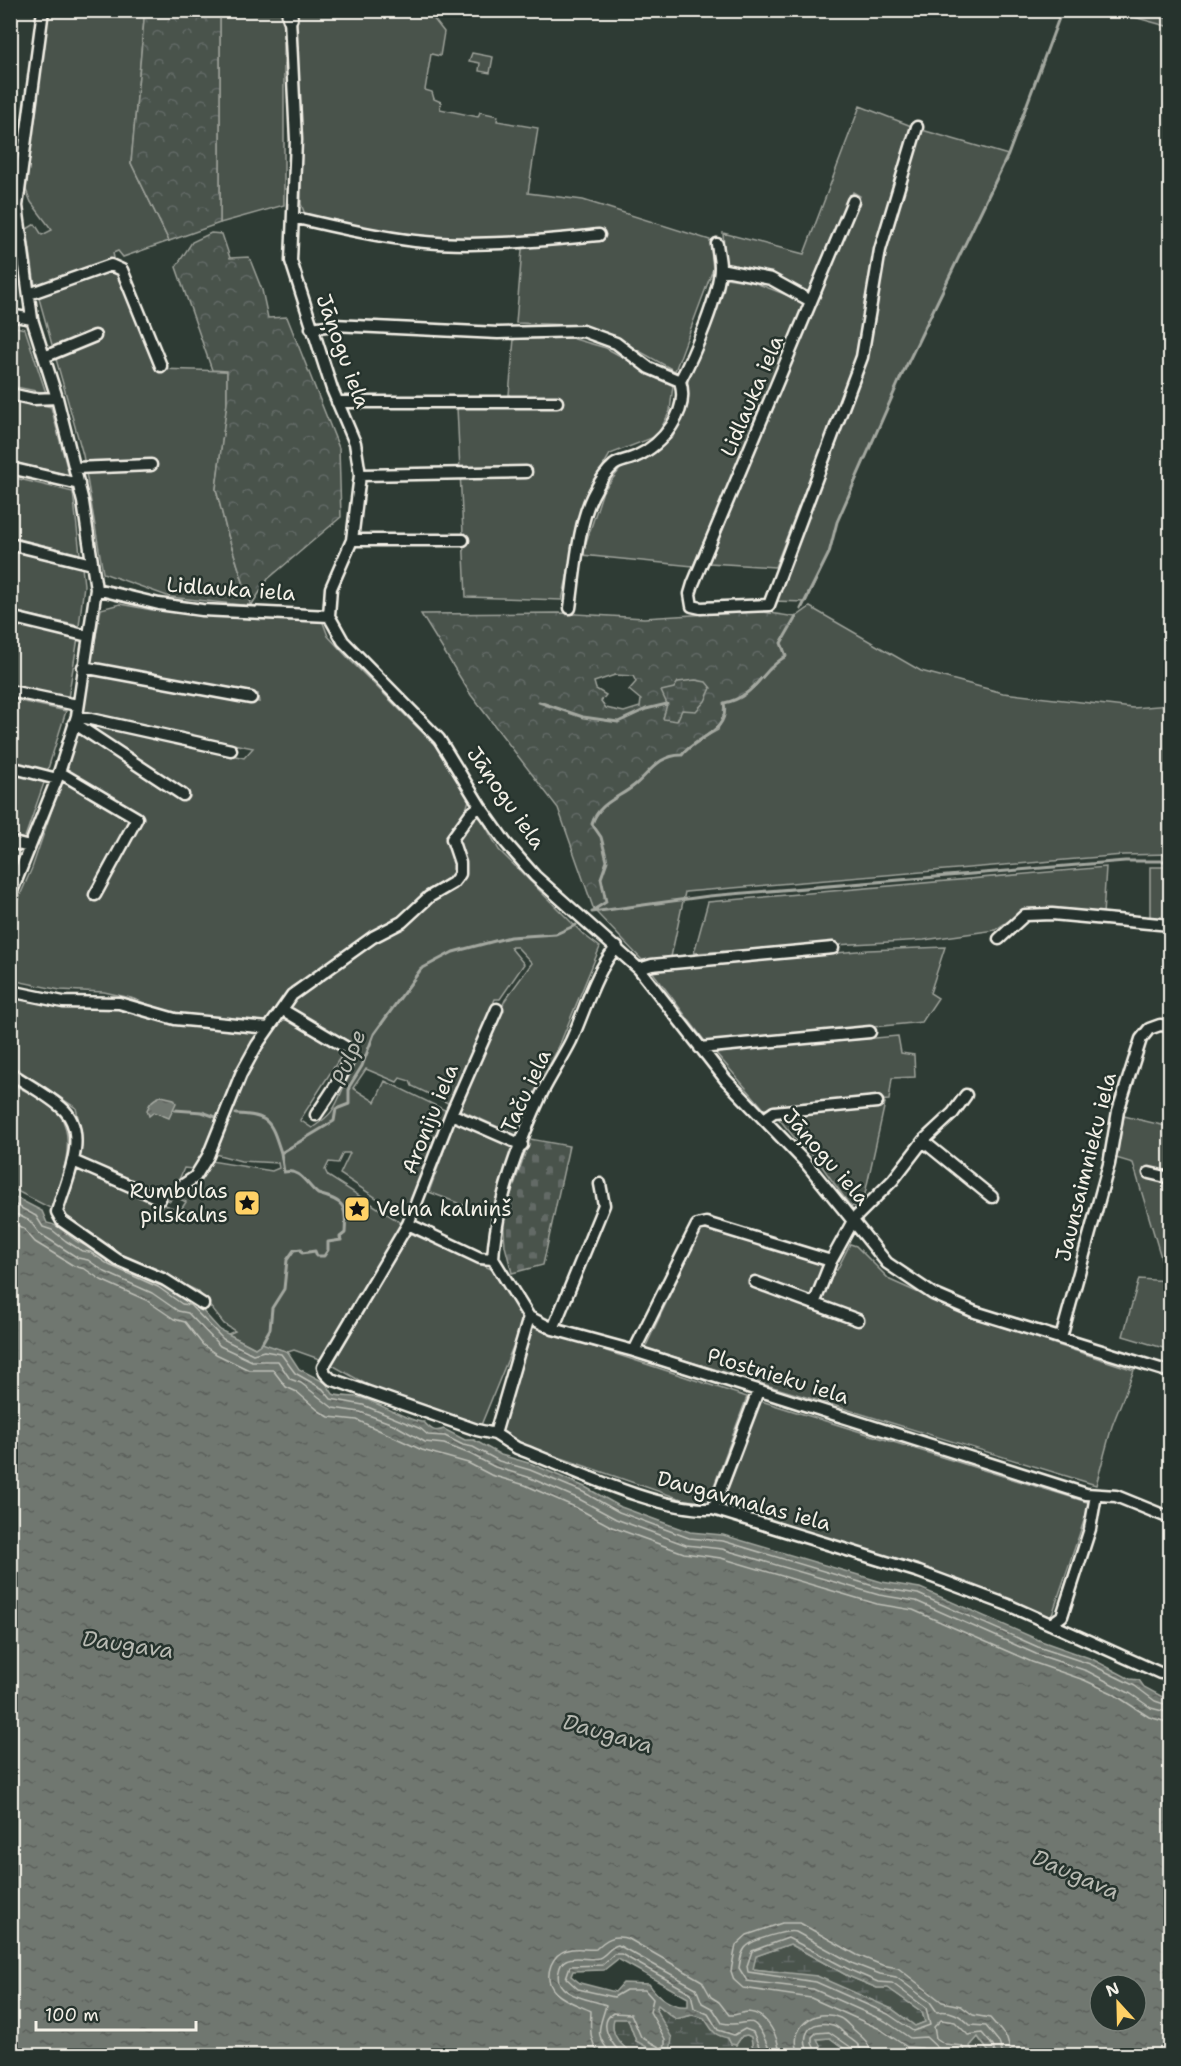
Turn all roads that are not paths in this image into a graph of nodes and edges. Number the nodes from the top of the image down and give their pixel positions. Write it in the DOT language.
graph roads {
  1 [pos="43,10"];
  2 [pos="290,14"];
  3 [pos="918,127"];
  4 [pos="853,201"];
  5 [pos="293,217"];
  6 [pos="599,235"];
  7 [pos="717,244"];
  8 [pos="10,247"];
  9 [pos="23,251"];
  10 [pos="720,269"];
  11 [pos="29,294"];
  12 [pos="812,301"];
  13 [pos="10,315"];
  14 [pos="32,319"];
  15 [pos="311,328"];
  16 [pos="95,336"];
  17 [pos="44,357"];
  18 [pos="161,366"];
  19 [pos="680,381"];
  20 [pos="10,394"];
  21 [pos="57,398"];
  22 [pos="337,402"];
  23 [pos="557,402"];
  24 [pos="151,465"];
  25 [pos="10,468"];
  26 [pos="75,468"];
  27 [pos="526,472"];
  28 [pos="360,475"];
  29 [pos="79,484"];
  30 [pos="352,540"];
  31 [pos="463,540"];
  32 [pos="10,544"];
  33 [pos="92,564"];
  34 [pos="96,589"];
  35 [pos="570,608"];
  36 [pos="329,616"];
  37 [pos="10,617"];
  38 [pos="88,636"];
  39 [pos="83,667"];
  40 [pos="10,691"];
  41 [pos="251,698"];
  42 [pos="76,715"];
  43 [pos="231,750"];
  44 [pos="10,767"];
  45 [pos="58,775"];
  46 [pos="183,795"];
  47 [pos="480,806"];
  48 [pos="10,842"];
  49 [pos="29,847"];
  50 [pos="95,895"];
  51 [pos="10,896"];
  52 [pos="1170,925"];
  53 [pos="999,939"];
  54 [pos="617,947"];
  55 [pos="833,948"];
  56 [pos="639,969"];
  57 [pos="10,991"];
  58 [pos="497,1009"];
  59 [pos="283,1010"];
  60 [pos="1170,1026"];
  61 [pos="268,1028"];
  62 [pos="870,1032"];
  63 [pos="700,1048"];
  64 [pos="10,1073"];
  65 [pos="966,1095"];
  66 [pos="877,1102"];
  67 [pos="452,1114"];
  68 [pos="316,1115"];
  69 [pos="764,1119"];
  70 [pos="923,1141"];
  71 [pos="522,1145"];
  72 [pos="73,1161"];
  73 [pos="1149,1173"];
  74 [pos="1170,1178"];
  75 [pos="600,1184"];
  76 [pos="183,1185"];
  77 [pos="992,1197"];
  78 [pos="160,1199"];
  79 [pos="854,1219"];
  80 [pos="408,1224"];
  81 [pos="493,1259"];
  82 [pos="831,1261"];
  83 [pos="755,1282"];
  84 [pos="203,1304"];
  85 [pos="814,1304"];
  86 [pos="529,1317"];
  87 [pos="858,1320"];
  88 [pos="553,1329"];
  89 [pos="1061,1338"];
  90 [pos="634,1351"];
  91 [pos="323,1367"];
  92 [pos="1170,1372"];
  93 [pos="758,1391"];
  94 [pos="495,1434"];
  95 [pos="1096,1495"];
  96 [pos="713,1509"];
  97 [pos="1170,1518"];
  98 [pos="1051,1624"];
  99 [pos="1160,1673"];
  1 -- 9 [label="street"];
  2 -- 5 [label="street, Jāņogu iela"];
  3 -- 12 [label="street, Lidlauka iela"];
  4 -- 12 [label="street, Lidlauka iela"];
  5 -- 6 [label="street"];
  5 -- 15 [label="street, Jāņogu iela"];
  7 -- 10 [label="street"];
  8 -- 9 [label="street"];
  9 -- 11 [label="street"];
  10 -- 12 [label="street"];
  10 -- 19 [label="street"];
  11 -- 14 [label="street"];
  11 -- 18 [label="street"];
  13 -- 14 [label="street"];
  14 -- 17 [label="street"];
  15 -- 19 [label="street"];
  15 -- 22 [label="street, Jāņogu iela"];
  16 -- 17 [label="street"];
  17 -- 21 [label="street"];
  19 -- 35 [label="street"];
  20 -- 21 [label="street"];
  21 -- 26 [label="street"];
  22 -- 23 [label="street"];
  22 -- 28 [label="street, Jāņogu iela"];
  24 -- 26 [label="street"];
  25 -- 29 [label="street"];
  26 -- 29 [label="street"];
  27 -- 28 [label="street"];
  28 -- 30 [label="street, Jāņogu iela"];
  29 -- 33 [label="street"];
  30 -- 31 [label="street"];
  30 -- 36 [label="street, Jāņogu iela"];
  32 -- 33 [label="street"];
  33 -- 34 [label="street"];
  34 -- 36 [label="street, Lidlauka iela"];
  34 -- 38 [label="street"];
  36 -- 47 [label="street, Jāņogu iela"];
  37 -- 38 [label="street"];
  38 -- 39 [label="street"];
  39 -- 41 [label="street"];
  39 -- 42 [label="street"];
  40 -- 42 [label="street"];
  42 -- 43 [label="street"];
  42 -- 45 [label="street"];
  42 -- 46 [label="street"];
  44 -- 45 [label="street"];
  45 -- 49 [label="street"];
  45 -- 50 [label="street"];
  47 -- 54 [label="street, Jāņogu iela"];
  47 -- 59 [label="street"];
  48 -- 49 [label="street"];
  49 -- 51 [label="street"];
  52 -- 53 [label="street"];
  54 -- 56 [label="street, Jāņogu iela"];
  54 -- 71 [label="street, Taču iela"];
  55 -- 56 [label="street"];
  56 -- 63 [label="street, Jāņogu iela"];
  57 -- 61 [label="street"];
  58 -- 67 [label="street, Aroniju iela"];
  59 -- 61 [label="street"];
  59 -- 68 [label="street"];
  60 -- 89 [label="street, Jaunsaimnieku iela"];
  61 -- 76 [label="street"];
  62 -- 63 [label="street"];
  63 -- 69 [label="street, Jāņogu iela"];
  64 -- 72 [label="street"];
  65 -- 70 [label="street"];
  66 -- 69 [label="street"];
  67 -- 71 [label="street"];
  67 -- 80 [label="street, Aroniju iela"];
  69 -- 79 [label="street, Jāņogu iela"];
  70 -- 77 [label="street"];
  70 -- 79 [label="street"];
  71 -- 81 [label="street, Taču iela"];
  72 -- 78 [label="street"];
  72 -- 84 [label="street"];
  73 -- 74 [label="street"];
  75 -- 88 [label="street"];
  79 -- 82 [label="street"];
  79 -- 89 [label="street, Jāņogu iela"];
  80 -- 81 [label="street"];
  80 -- 91 [label="street, Aroniju iela"];
  81 -- 86 [label="street"];
  82 -- 85 [label="street"];
  82 -- 90 [label="street"];
  83 -- 85 [label="street"];
  85 -- 87 [label="street"];
  86 -- 88 [label="street, Plostnieku iela"];
  86 -- 94 [label="street"];
  88 -- 90 [label="street, Plostnieku iela"];
  89 -- 92 [label="street, Jāņogu iela"];
  90 -- 93 [label="street, Plostnieku iela"];
  91 -- 94 [label="street, Daugavmalas iela"];
  93 -- 95 [label="street, Plostnieku iela"];
  93 -- 96 [label="street"];
  94 -- 96 [label="street, Daugavmalas iela"];
  95 -- 97 [label="street, Plostnieku iela"];
  95 -- 98 [label="street"];
  96 -- 98 [label="street, Daugavmalas iela"];
  98 -- 99 [label="street, Daugavmalas iela"];
}
